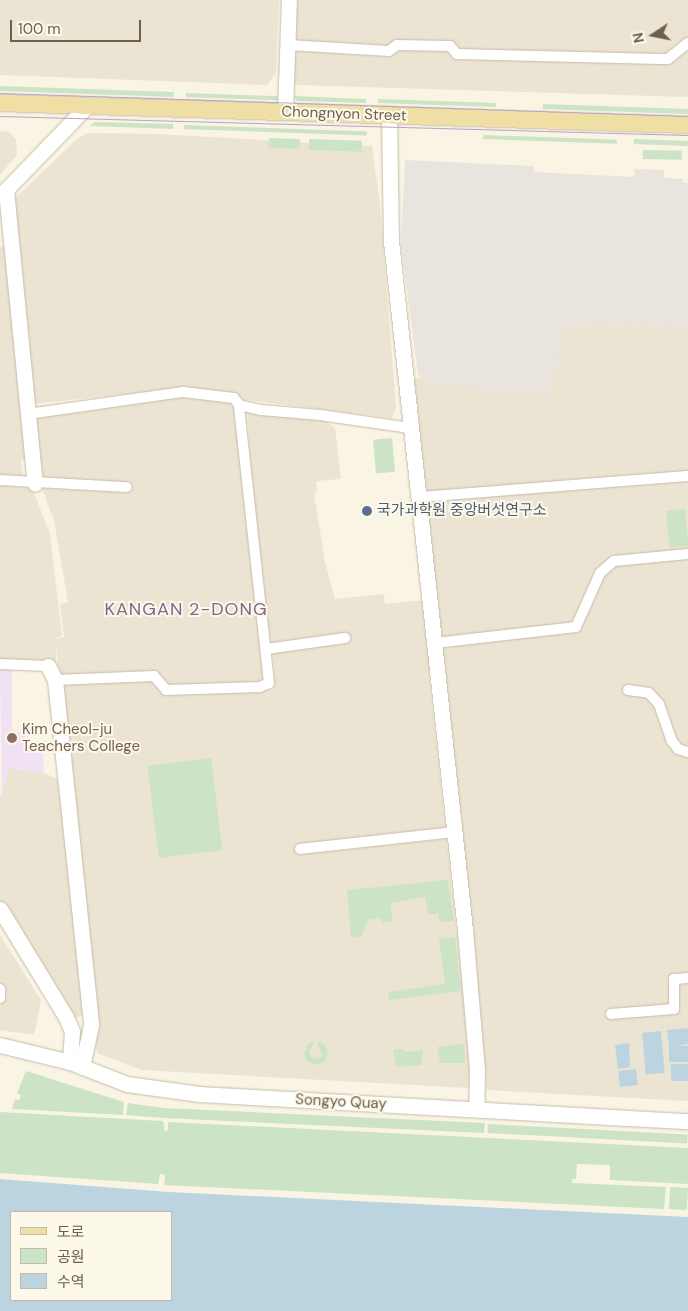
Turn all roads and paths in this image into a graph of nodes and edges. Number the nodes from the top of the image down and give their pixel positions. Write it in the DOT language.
graph roads {
  1 [pos="290,0"];
  2 [pos="688,43"];
  3 [pos="288,45"];
  4 [pos="0,103"];
  5 [pos="88,105"];
  6 [pos="285,112"];
  7 [pos="389,115"];
  8 [pos="688,125"];
  9 [pos="3,193"];
  10 [pos="239,405"];
  11 [pos="28,414"];
  12 [pos="410,428"];
  13 [pos="688,476"];
  14 [pos="0,480"];
  15 [pos="35,484"];
  16 [pos="128,487"];
  17 [pos="419,497"];
  18 [pos="688,554"];
  19 [pos="345,638"];
  20 [pos="435,643"];
  21 [pos="266,650"];
  22 [pos="0,664"];
  23 [pos="48,666"];
  24 [pos="55,680"];
  25 [pos="628,690"];
  26 [pos="688,752"];
  27 [pos="454,832"];
  28 [pos="300,849"];
  29 [pos="0,909"];
  30 [pos="688,978"];
  31 [pos="0,989"];
  32 [pos="0,998"];
  33 [pos="611,1014"];
  34 [pos="0,1046"];
  35 [pos="76,1065"];
  36 [pos="476,1109"];
  37 [pos="688,1121"];
  1 -- 3 [label="street"];
  2 -- 3 [label="street"];
  3 -- 6 [label="street"];
  4 -- 5 [label="main road, Chongnyon Street"];
  5 -- 6 [label="main road, Chongnyon Street"];
  5 -- 9 [label="street"];
  6 -- 7 [label="main road, Chongnyon Street"];
  7 -- 8 [label="main road, Chongnyon Street"];
  7 -- 12 [label="street"];
  9 -- 11 [label="street"];
  10 -- 11 [label="street"];
  10 -- 12 [label="street"];
  10 -- 21 [label="street"];
  11 -- 15 [label="street"];
  12 -- 17 [label="street"];
  13 -- 17 [label="street"];
  14 -- 15 [label="street"];
  15 -- 16 [label="street"];
  17 -- 20 [label="street"];
  18 -- 20 [label="street"];
  19 -- 21 [label="street"];
  20 -- 27 [label="street"];
  21 -- 24 [label="street"];
  22 -- 23 [label="street"];
  23 -- 24 [label="street"];
  24 -- 35 [label="street"];
  25 -- 26 [label="street"];
  27 -- 28 [label="street"];
  27 -- 36 [label="street"];
  29 -- 35 [label="street"];
  30 -- 33 [label="street"];
  31 -- 32 [label="street"];
  34 -- 35 [label="street, Songyo Quay"];
  35 -- 36 [label="street, Songyo Quay"];
  36 -- 37 [label="street, Songyo Quay"];
}
